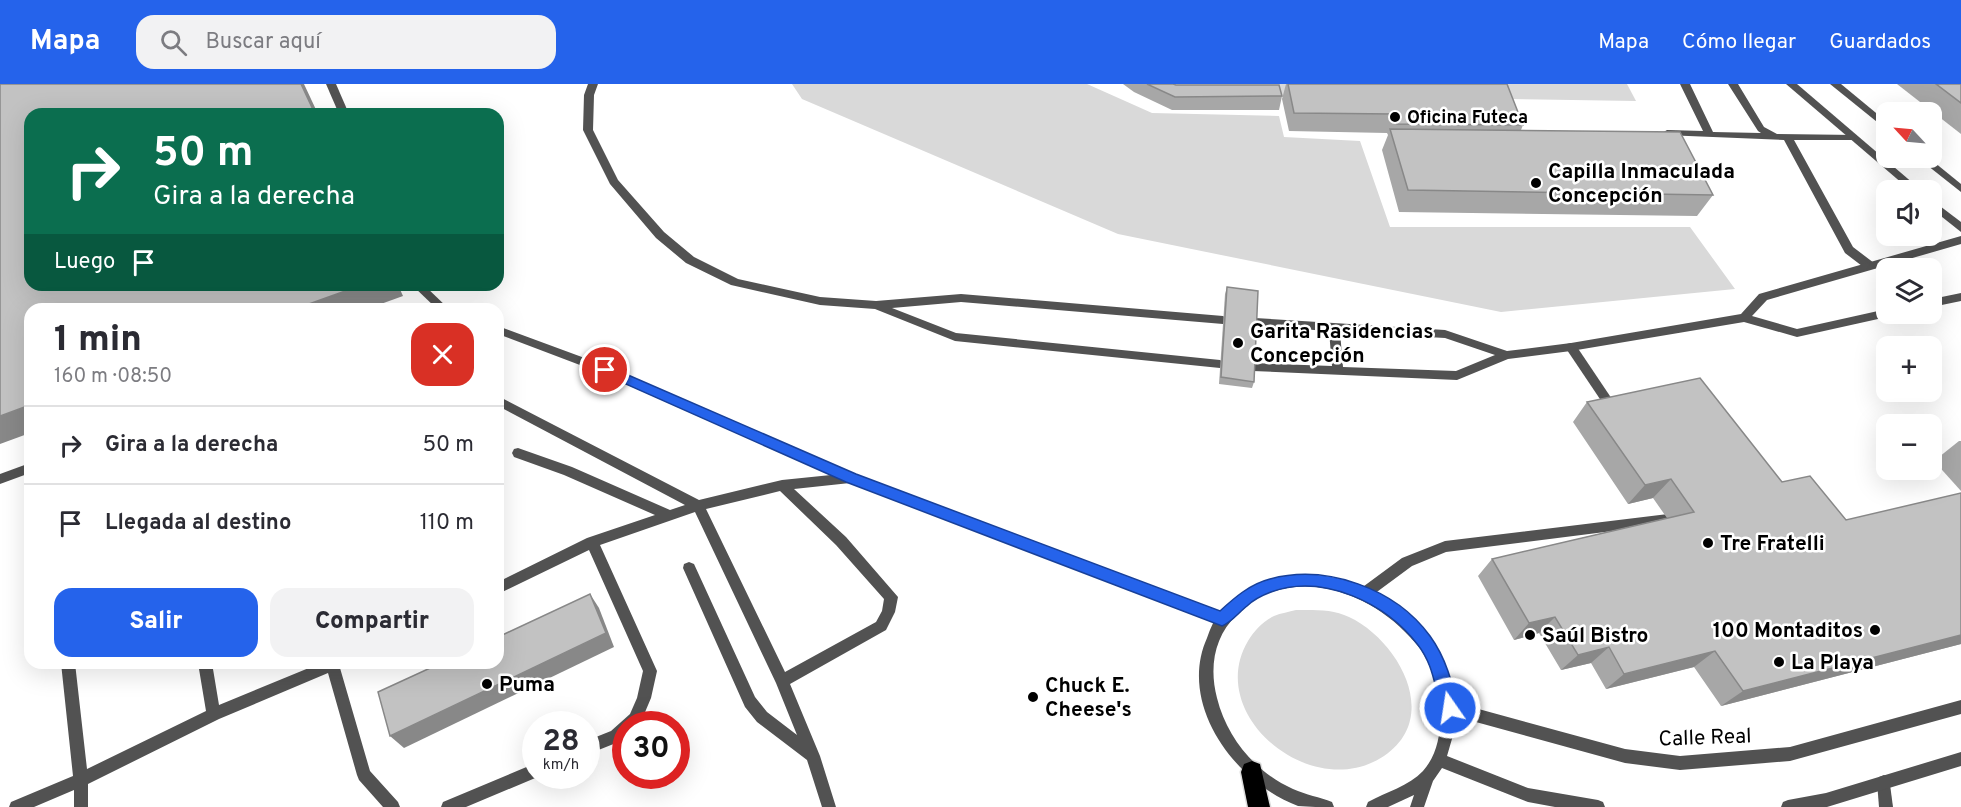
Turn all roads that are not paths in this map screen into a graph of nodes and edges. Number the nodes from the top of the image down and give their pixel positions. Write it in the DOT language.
graph roads {
  1 [pos="331,84"];
  2 [pos="593,84"];
  3 [pos="1685,84"];
  4 [pos="1733,84"];
  5 [pos="1791,84"];
  6 [pos="1835,84"];
  7 [pos="341,108"];
  8 [pos="1876,118"];
  9 [pos="1652,133"];
  10 [pos="1709,134"];
  11 [pos="1781,137"];
  12 [pos="1853,137"];
  13 [pos="1935,168"];
  14 [pos="1904,180"];
  15 [pos="1961,189"];
  16 [pos="1942,212"];
  17 [pos="1961,228"];
  18 [pos="1961,240"];
  19 [pos="1870,266"];
  20 [pos="424,291"];
  21 [pos="1961,297"];
  22 [pos="1942,301"];
  23 [pos="437,303"];
  24 [pos="876,305"];
  25 [pos="1876,315"];
  26 [pos="1744,318"];
  27 [pos="1224,320"];
  28 [pos="1255,322"];
  29 [pos="1334,327"];
  30 [pos="504,332"];
  31 [pos="1570,347"];
  32 [pos="1507,355"];
  33 [pos="1220,364"];
  34 [pos="1253,367"];
  35 [pos="1338,371"];
  36 [pos="504,404"];
  37 [pos="1615,412"];
  38 [pos="518,453"];
  39 [pos="24,470"];
  40 [pos="851,478"];
  41 [pos="0,479"];
  42 [pos="782,485"];
  43 [pos="698,506"];
  44 [pos="670,516"];
  45 [pos="1668,519"];
  46 [pos="592,542"];
  47 [pos="689,567"];
  48 [pos="504,585"];
  49 [pos="1365,594"];
  50 [pos="1222,619"];
  51 [pos="69,669"];
  52 [pos="206,669"];
  53 [pos="323,669"];
  54 [pos="336,669"];
  55 [pos="782,681"];
  56 [pos="1961,707"];
  57 [pos="1450,708"];
  58 [pos="638,711"];
  59 [pos="214,714"];
  60 [pos="813,756"];
  61 [pos="1961,759"];
  62 [pos="1438,760"];
  63 [pos="1252,772"];
  64 [pos="522,776"];
  65 [pos="1427,777"];
  66 [pos="81,780"];
  67 [pos="1884,782"];
  68 [pos="1826,804"];
  69 [pos="457,805"];
  70 [pos="16,807"];
  71 [pos="81,807"];
  72 [pos="393,807"];
  73 [pos="829,807"];
  74 [pos="1259,807"];
  75 [pos="1327,807"];
  76 [pos="1373,807"];
  77 [pos="1417,807"];
  78 [pos="1598,807"];
  79 [pos="1788,807"];
  80 [pos="1886,807"];
  1 -- 7 [label="street"];
  2 -- 24 [label="street"];
  3 -- 10 [label="street"];
  4 -- 11 [label="street"];
  5 -- 12 [label="street"];
  6 -- 8 [label="street"];
  9 -- 10 [label="street"];
  10 -- 11 [label="street"];
  11 -- 12 [label="street"];
  11 -- 19 [label="street"];
  12 -- 14 [label="street"];
  13 -- 15 [label="street"];
  16 -- 17 [label="street"];
  18 -- 19 [label="street"];
  19 -- 26 [label="street"];
  20 -- 23 [label="street"];
  21 -- 22 [label="street"];
  24 -- 27 [label="street"];
  24 -- 33 [label="street"];
  25 -- 26 [label="street"];
  26 -- 31 [label="street"];
  28 -- 29 [label="street"];
  29 -- 32 [label="street"];
  29 -- 35 [label="street"];
  30 -- 40 [label="street"];
  31 -- 32 [label="street"];
  31 -- 37 [label="street"];
  32 -- 35 [label="street"];
  34 -- 35 [label="street"];
  36 -- 43 [label="street"];
  38 -- 44 [label="street"];
  39 -- 41 [label="street"];
  40 -- 42 [label="street"];
  40 -- 50 [label="street"];
  42 -- 43 [label="street"];
  42 -- 55 [label="street"];
  43 -- 44 [label="street"];
  43 -- 55 [label="street"];
  44 -- 46 [label="street"];
  45 -- 49 [label="street"];
  46 -- 48 [label="street"];
  46 -- 58 [label="street"];
  47 -- 60 [label="street"];
  49 -- 50 [label="street"];
  49 -- 57 [label="street"];
  50 -- 63 [label="street"];
  51 -- 66 [label="street"];
  52 -- 59 [label="street"];
  53 -- 59 [label="street"];
  54 -- 72 [label="street"];
  55 -- 60 [label="street"];
  56 -- 57 [label="street, Calle Real"];
  57 -- 62 [label="street"];
  59 -- 66 [label="street"];
  60 -- 73 [label="street"];
  61 -- 67 [label="street"];
  62 -- 65 [label="street"];
  62 -- 78 [label="street"];
  63 -- 74 [label="highway"];
  63 -- 75 [label="street"];
  64 -- 69 [label="street"];
  65 -- 76 [label="street"];
  65 -- 77 [label="street"];
  66 -- 70 [label="street"];
  66 -- 71 [label="street"];
  67 -- 68 [label="street"];
  67 -- 80 [label="street"];
  68 -- 79 [label="street"];
}
